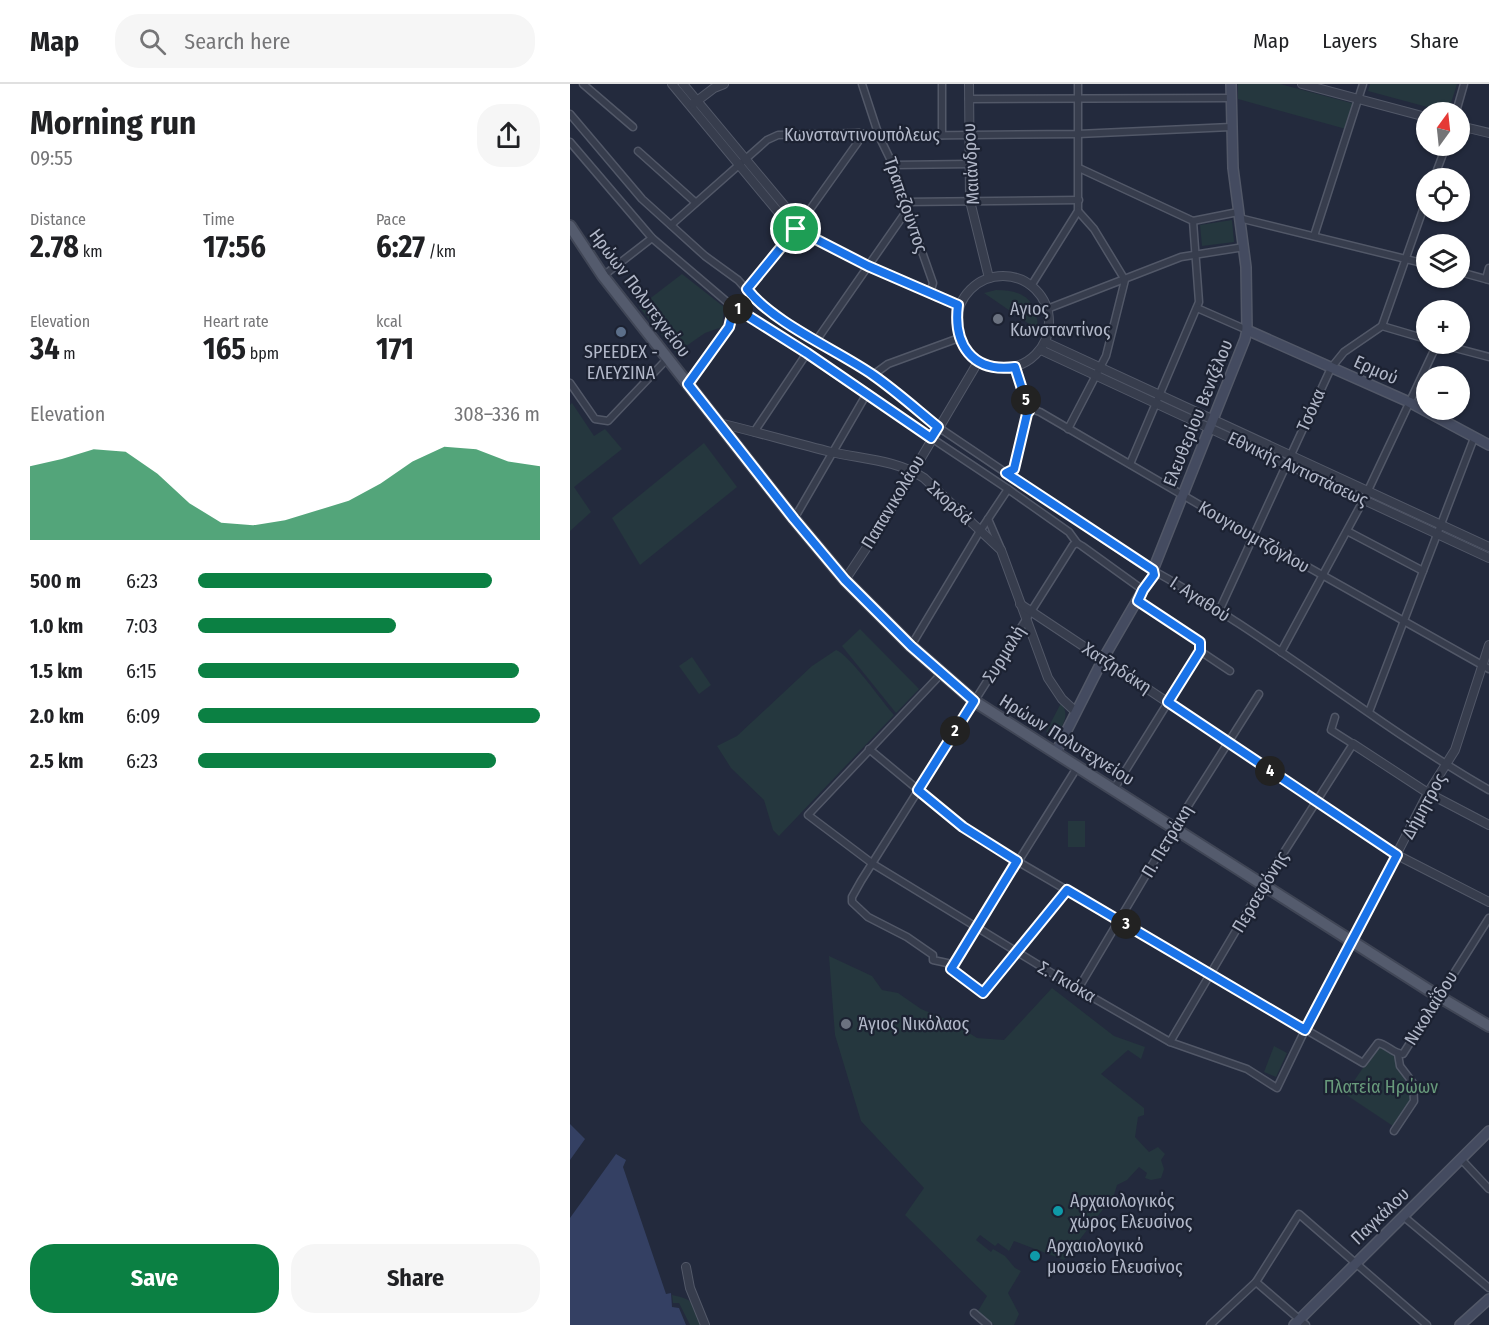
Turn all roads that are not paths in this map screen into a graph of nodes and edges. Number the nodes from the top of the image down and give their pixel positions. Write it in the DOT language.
graph roads {
  1 [pos="583,84"];
  2 [pos="672,84"];
  3 [pos="682,84"];
  4 [pos="724,84"];
  5 [pos="862,84"];
  6 [pos="942,84"];
  7 [pos="969,84"];
  8 [pos="1078,84"];
  9 [pos="1231,84"];
  10 [pos="1302,84"];
  11 [pos="1363,84"];
  12 [pos="1464,84"];
  13 [pos="1078,98"];
  14 [pos="1230,98"];
  15 [pos="969,99"];
  16 [pos="1359,99"];
  17 [pos="1459,102"];
  18 [pos="693,103"];
  19 [pos="570,114"];
  20 [pos="1416,114"];
  21 [pos="633,127"];
  22 [pos="1231,127"];
  23 [pos="1470,129"];
  24 [pos="858,133"];
  25 [pos="969,134"];
  26 [pos="1078,134"];
  27 [pos="1489,134"];
  28 [pos="879,135"];
  29 [pos="942,135"];
  30 [pos="570,142"];
  31 [pos="638,151"];
  32 [pos="746,158"];
  33 [pos="970,164"];
  34 [pos="739,165"];
  35 [pos="893,165"];
  36 [pos="1079,168"];
  37 [pos="1079,200"];
  38 [pos="970,201"];
  39 [pos="695,202"];
  40 [pos="903,202"];
  41 [pos="1078,211"];
  42 [pos="908,212"];
  43 [pos="1239,215"];
  44 [pos="1193,220"];
  45 [pos="1419,222"];
  46 [pos="671,225"];
  47 [pos="570,226"];
  48 [pos="796,229"];
  49 [pos="1314,236"];
  50 [pos="652,238"];
  51 [pos="1244,247"];
  52 [pos="1196,254"];
  53 [pos="1407,258"];
  54 [pos="1416,261"];
  55 [pos="868,266"];
  56 [pos="1489,268"];
  57 [pos="1470,275"];
  58 [pos="603,276"];
  59 [pos="989,278"];
  60 [pos="1125,280"];
  61 [pos="1487,280"];
  62 [pos="1031,286"];
  63 [pos="747,289"];
  64 [pos="930,294"];
  65 [pos="958,305"];
  66 [pos="734,307"];
  67 [pos="1197,308"];
  68 [pos="1047,309"];
  69 [pos="1382,326"];
  70 [pos="1247,330"];
  71 [pos="1416,336"];
  72 [pos="959,339"];
  73 [pos="816,341"];
  74 [pos="1045,342"];
  75 [pos="1041,350"];
  76 [pos="1470,352"];
  77 [pos="807,353"];
  78 [pos="1434,354"];
  79 [pos="1489,357"];
  80 [pos="667,359"];
  81 [pos="978,362"];
  82 [pos="1015,367"];
  83 [pos="1331,368"];
  84 [pos="1099,372"];
  85 [pos="873,375"];
  86 [pos="570,383"];
  87 [pos="688,384"];
  88 [pos="866,395"];
  89 [pos="1158,399"];
  90 [pos="1409,402"];
  91 [pos="1029,411"];
  92 [pos="718,423"];
  93 [pos="1211,424"];
  94 [pos="938,427"];
  95 [pos="1068,429"];
  96 [pos="754,432"];
  97 [pos="931,438"];
  98 [pos="1474,438"];
  99 [pos="1489,445"];
  100 [pos="832,452"];
  101 [pos="1288,460"];
  102 [pos="1131,464"];
  103 [pos="913,471"];
  104 [pos="1006,473"];
  105 [pos="1008,489"];
  106 [pos="1368,491"];
  107 [pos="1183,496"];
  108 [pos="1364,499"];
  109 [pos="794,519"];
  110 [pos="988,519"];
  111 [pos="1440,525"];
  112 [pos="980,531"];
  113 [pos="1347,531"];
  114 [pos="1437,534"];
  115 [pos="1253,536"];
  116 [pos="1077,543"];
  117 [pos="1489,548"];
  118 [pos="1001,550"];
  119 [pos="1489,558"];
  120 [pos="1153,570"];
  121 [pos="1423,571"];
  122 [pos="1323,576"];
  123 [pos="845,580"];
  124 [pos="1143,590"];
  125 [pos="1138,601"];
  126 [pos="1219,611"];
  127 [pos="1028,615"];
  128 [pos="1404,621"];
  129 [pos="1489,645"];
  130 [pos="911,646"];
  131 [pos="1200,651"];
  132 [pos="1281,652"];
  133 [pos="1103,660"];
  134 [pos="1486,668"];
  135 [pos="1230,671"];
  136 [pos="942,673"];
  137 [pos="1259,694"];
  138 [pos="974,701"];
  139 [pos="1168,702"];
  140 [pos="1076,712"];
  141 [pos="1369,712"];
  142 [pos="1335,717"];
  143 [pos="1228,742"];
  144 [pos="1353,744"];
  145 [pos="869,749"];
  146 [pos="1056,752"];
  147 [pos="1447,765"];
  148 [pos="1078,766"];
  149 [pos="1114,789"];
  150 [pos="918,790"];
  151 [pos="1489,790"];
  152 [pos="1428,793"];
  153 [pos="1315,802"];
  154 [pos="1489,825"];
  155 [pos="1174,828"];
  156 [pos="1397,855"];
  157 [pos="1017,861"];
  158 [pos="873,864"];
  159 [pos="1263,885"];
  160 [pos="1067,890"];
  161 [pos="1489,902"];
  162 [pos="1489,918"];
  163 [pos="1119,920"];
  164 [pos="975,927"];
  165 [pos="1352,941"];
  166 [pos="1016,953"];
  167 [pos="951,969"];
  168 [pos="1210,974"];
  169 [pos="1078,989"];
  170 [pos="1438,996"];
  171 [pos="1489,1026"];
  172 [pos="1305,1030"];
  173 [pos="1170,1042"];
  174 [pos="1398,1054"];
  175 [pos="1277,1088"];
  176 [pos="1394,1131"];
  177 [pos="1489,1131"];
  178 [pos="1461,1160"];
  179 [pos="1489,1189"];
  180 [pos="1403,1216"];
  181 [pos="1355,1263"];
  182 [pos="686,1267"];
  183 [pos="1256,1282"];
  184 [pos="1489,1288"];
  185 [pos="1489,1299"];
  186 [pos="974,1313"];
  187 [pos="1300,1323"];
  188 [pos="1213,1324"];
  189 [pos="705,1325"];
  190 [pos="988,1325"];
  191 [pos="1427,1325"];
  192 [pos="1460,1325"];
  1 -- 21 [label="street"];
  2 -- 18 [label="street"];
  3 -- 18 [label="street"];
  4 -- 18 [label="street"];
  5 -- 28 [label="street, Τραπεζούντος"];
  6 -- 29 [label="street"];
  7 -- 15 [label="street, Μαιάνδρου"];
  8 -- 13 [label="street"];
  9 -- 14 [label="main road, Ελευθερίου Βενιζέλου"];
  10 -- 16 [label="street"];
  11 -- 16 [label="street"];
  12 -- 17 [label="street"];
  13 -- 14 [label="street"];
  13 -- 15 [label="street"];
  13 -- 26 [label="street"];
  14 -- 22 [label="main road, Ελευθερίου Βενιζέλου"];
  15 -- 25 [label="street, Μαιάνδρου"];
  16 -- 20 [label="street"];
  16 -- 49 [label="street"];
  18 -- 32 [label="street"];
  18 -- 34 [label="street"];
  19 -- 46 [label="street, Ι. Αγαθού"];
  22 -- 26 [label="street, Κωνσταντινουπόλεως"];
  22 -- 43 [label="main road, Ελευθερίου Βενιζέλου"];
  23 -- 27 [label="street"];
  24 -- 28 [label="street, Κωνσταντινουπόλεως"];
  24 -- 32 [label="street, Κωνσταντινουπόλεως"];
  24 -- 48 [label="street"];
  25 -- 26 [label="street, Κωνσταντινουπόλεως"];
  25 -- 29 [label="street, Κωνσταντινουπόλεως"];
  25 -- 33 [label="street, Μαιάνδρου"];
  26 -- 36 [label="street"];
  28 -- 29 [label="street, Κωνσταντινουπόλεως"];
  28 -- 35 [label="street, Τραπεζούντος"];
  30 -- 50 [label="street"];
  31 -- 39 [label="street"];
  32 -- 34 [label="street, Κωνσταντινουπόλεως"];
  32 -- 48 [label="street"];
  33 -- 35 [label="street"];
  33 -- 38 [label="street, Μαιάνδρου"];
  34 -- 39 [label="street, Κωνσταντινουπόλεως"];
  34 -- 48 [label="street"];
  35 -- 40 [label="street, Τραπεζούντος"];
  36 -- 37 [label="street"];
  36 -- 44 [label="street"];
  37 -- 38 [label="street"];
  37 -- 41 [label="street"];
  38 -- 40 [label="street"];
  38 -- 59 [label="street, Μαιάνδρου"];
  39 -- 46 [label="street, Κωνσταντινουπόλεως"];
  40 -- 42 [label="street, Τραπεζούντος"];
  41 -- 60 [label="street"];
  41 -- 62 [label="street"];
  42 -- 55 [label="street"];
  42 -- 64 [label="street, Τραπεζούντος"];
  43 -- 44 [label="street"];
  43 -- 49 [label="street"];
  43 -- 51 [label="main road, Ελευθερίου Βενιζέλου"];
  44 -- 52 [label="street"];
  45 -- 53 [label="street"];
  46 -- 63 [label="street, Ι. Αγαθού"];
  47 -- 58 [label="main road, Ηρώων Πολυτεχνείου"];
  48 -- 55 [label="street"];
  48 -- 63 [label="street"];
  49 -- 53 [label="street"];
  50 -- 58 [label="street"];
  50 -- 66 [label="street"];
  51 -- 52 [label="street"];
  51 -- 70 [label="main road, Ελευθερίου Βενιζέλου"];
  52 -- 60 [label="street"];
  52 -- 67 [label="street"];
  53 -- 54 [label="street"];
  53 -- 69 [label="street"];
  55 -- 64 [label="street"];
  55 -- 73 [label="street"];
  56 -- 61 [label="street"];
  57 -- 61 [label="street"];
  58 -- 80 [label="main road, Ηρώων Πολυτεχνείου"];
  59 -- 62 [label="street"];
  59 -- 65 [label="street"];
  60 -- 68 [label="street"];
  60 -- 84 [label="street"];
  62 -- 68 [label="street"];
  63 -- 73 [label="street, Ι. Αγαθού"];
  64 -- 65 [label="street"];
  65 -- 72 [label="street"];
  66 -- 77 [label="street"];
  66 -- 87 [label="street"];
  67 -- 70 [label="street"];
  67 -- 89 [label="street"];
  68 -- 74 [label="street"];
  69 -- 71 [label="street"];
  69 -- 83 [label="street, Τσόκα"];
  70 -- 83 [label="main road, Ερμού"];
  70 -- 93 [label="main road, Ελευθερίου Βενιζέλου"];
  72 -- 81 [label="street"];
  72 -- 85 [label="street"];
  73 -- 85 [label="street, Ι. Αγαθού"];
  74 -- 75 [label="street"];
  74 -- 84 [label="street, Εθνικής Αντιστάσεως"];
  75 -- 82 [label="street"];
  75 -- 84 [label="street, Εθνικής Αντιστάσεως"];
  76 -- 79 [label="street"];
  77 -- 88 [label="street"];
  77 -- 96 [label="street"];
  78 -- 90 [label="street"];
  80 -- 86 [label="street"];
  80 -- 87 [label="main road, Ηρώων Πολυτεχνείου"];
  81 -- 82 [label="street"];
  81 -- 94 [label="street, Παπανικολάου"];
  82 -- 91 [label="street"];
  83 -- 90 [label="main road, Ερμού"];
  83 -- 101 [label="street, Τσόκα"];
  84 -- 89 [label="street, Εθνικής Αντιστάσεως"];
  84 -- 95 [label="street"];
  85 -- 94 [label="street, Ι. Αγαθού"];
  87 -- 92 [label="main road, Ηρώων Πολυτεχνείου"];
  88 -- 97 [label="street"];
  88 -- 100 [label="street"];
  89 -- 93 [label="street, Εθνικής Αντιστάσεως"];
  89 -- 102 [label="street"];
  90 -- 98 [label="main road, Ερμού"];
  90 -- 106 [label="street"];
  91 -- 95 [label="street, Κουγιουμτζόγλου"];
  91 -- 104 [label="street"];
  92 -- 96 [label="street, Σκορδά"];
  92 -- 109 [label="main road, Ηρώων Πολυτεχνείου"];
  93 -- 101 [label="street, Εθνικής Αντιστάσεως"];
  93 -- 107 [label="main road, Ελευθερίου Βενιζέλου"];
  94 -- 97 [label="street, Παπανικολάου"];
  94 -- 104 [label="street, Ι. Αγαθού"];
  95 -- 102 [label="street, Κουγιουμτζόγλου"];
  96 -- 100 [label="street, Σκορδά"];
  97 -- 103 [label="street, Παπανικολάου"];
  97 -- 105 [label="street"];
  98 -- 99 [label="main road, Ερμού"];
  98 -- 111 [label="street"];
  100 -- 103 [label="street, Σκορδά"];
  100 -- 109 [label="street"];
  101 -- 106 [label="street, Εθνικής Αντιστάσεως"];
  101 -- 108 [label="street, Εθνικής Αντιστάσεως"];
  101 -- 115 [label="street, Τσόκα"];
  102 -- 107 [label="street, Κουγιουμτζόγλου"];
  103 -- 112 [label="street, Σκορδά"];
  103 -- 123 [label="street, Παπανικολάου"];
  104 -- 120 [label="street, Ι. Αγαθού"];
  105 -- 110 [label="street"];
  105 -- 116 [label="street"];
  106 -- 108 [label="street"];
  106 -- 111 [label="street, Εθνικής Αντιστάσεως"];
  107 -- 115 [label="street, Κουγιουμτζόγλου"];
  107 -- 120 [label="main road, Ελευθερίου Βενιζέλου"];
  108 -- 113 [label="street"];
  108 -- 114 [label="street, Εθνικής Αντιστάσεως"];
  109 -- 123 [label="main road, Ηρώων Πολυτεχνείου"];
  110 -- 112 [label="street"];
  110 -- 118 [label="street"];
  111 -- 114 [label="street"];
  111 -- 117 [label="street, Εθνικής Αντιστάσεως"];
  112 -- 118 [label="street, Σκορδά"];
  112 -- 130 [label="street"];
  113 -- 121 [label="street"];
  113 -- 122 [label="street"];
  114 -- 119 [label="street, Εθνικής Αντιστάσεως"];
  114 -- 121 [label="street"];
  115 -- 122 [label="street, Κουγιουμτζόγλου"];
  115 -- 126 [label="street, Τσόκα"];
  116 -- 124 [label="street"];
  116 -- 127 [label="street, Συρμαλή"];
  118 -- 127 [label="street, Σκορδά"];
  120 -- 124 [label="main road, Ελευθερίου Βενιζέλου"];
  120 -- 126 [label="street, Ι. Αγαθού"];
  121 -- 128 [label="street"];
  122 -- 128 [label="street, Κουγιουμτζόγλου"];
  122 -- 132 [label="street"];
  123 -- 130 [label="main road, Ηρώων Πολυτεχνείου"];
  124 -- 125 [label="main road, Ελευθερίου Βενιζέλου"];
  125 -- 131 [label="street"];
  125 -- 133 [label="main road, Ελευθερίου Βενιζέλου"];
  126 -- 132 [label="street, Ι. Αγαθού"];
  127 -- 133 [label="street, Χατζηδάκη"];
  127 -- 138 [label="street, Συρμαλή"];
  127 -- 140 [label="street, Σκορδά"];
  128 -- 134 [label="street, Κουγιουμτζόγλου"];
  128 -- 141 [label="street"];
  129 -- 134 [label="street, Δήμητρος"];
  130 -- 136 [label="main road, Ηρώων Πολυτεχνείου"];
  131 -- 135 [label="street"];
  131 -- 139 [label="street"];
  132 -- 141 [label="street, Ι. Αγαθού"];
  133 -- 139 [label="street, Χατζηδάκη"];
  133 -- 140 [label="main road, Ελευθερίου Βενιζέλου"];
  134 -- 147 [label="street, Δήμητρος"];
  136 -- 138 [label="main road, Ηρώων Πολυτεχνείου"];
  136 -- 145 [label="street"];
  137 -- 143 [label="street, Π. Πετράκη"];
  138 -- 146 [label="main road, Ηρώων Πολυτεχνείου"];
  138 -- 150 [label="street, Συρμαλή"];
  139 -- 143 [label="street, Χατζηδάκη"];
  139 -- 149 [label="street"];
  140 -- 146 [label="main road, Ελευθερίου Βενιζέλου"];
  141 -- 147 [label="street, Ι. Αγαθού"];
  142 -- 144 [label="street"];
  143 -- 153 [label="street, Χατζηδάκη"];
  143 -- 155 [label="street, Π. Πετράκη"];
  144 -- 152 [label="street"];
  144 -- 153 [label="street, Περσεφόνης"];
  145 -- 150 [label="street"];
  145 -- 158 [label="street, Σ. Γκιόκα"];
  146 -- 148 [label="main road, Ηρώων Πολυτεχνείου"];
  147 -- 151 [label="street, Ι. Αγαθού"];
  147 -- 152 [label="street, Δήμητρος"];
  148 -- 149 [label="main road, Ηρώων Πολυτεχνείου"];
  148 -- 157 [label="street"];
  149 -- 155 [label="main road, Ηρώων Πολυτεχνείου"];
  150 -- 157 [label="street"];
  150 -- 158 [label="street, Συρμαλή"];
  152 -- 154 [label="street"];
  152 -- 156 [label="street, Δήμητρος"];
  153 -- 156 [label="street, Χατζηδάκη"];
  153 -- 159 [label="street, Περσεφόνης"];
  155 -- 159 [label="main road, Ηρώων Πολυτεχνείου"];
  155 -- 163 [label="street, Π. Πετράκη"];
  156 -- 161 [label="street, Χατζηδάκη"];
  156 -- 165 [label="street, Δήμητρος"];
  157 -- 160 [label="street"];
  157 -- 164 [label="street"];
  158 -- 164 [label="street, Σ. Γκιόκα"];
  158 -- 167 [label="street, Συρμαλή"];
  159 -- 165 [label="main road, Ηρώων Πολυτεχνείου"];
  159 -- 168 [label="street, Περσεφόνης"];
  160 -- 163 [label="street"];
  160 -- 166 [label="street"];
  162 -- 170 [label="street, Νικολαΐδου"];
  163 -- 168 [label="street"];
  163 -- 169 [label="street, Π. Πετράκη"];
  164 -- 166 [label="street, Σ. Γκιόκα"];
  164 -- 167 [label="street"];
  165 -- 170 [label="main road, Ηρώων Πολυτεχνείου"];
  165 -- 172 [label="street, Δήμητρος"];
  166 -- 167 [label="street"];
  166 -- 169 [label="street, Σ. Γκιόκα"];
  168 -- 172 [label="street"];
  168 -- 173 [label="street, Περσεφόνης"];
  169 -- 173 [label="street, Σ. Γκιόκα"];
  170 -- 171 [label="main road, Ηρώων Πολυτεχνείου"];
  170 -- 174 [label="street, Νικολαΐδου"];
  172 -- 174 [label="street, Νικολαΐδου"];
  172 -- 175 [label="street, Δήμητρος"];
  173 -- 175 [label="street, Σ. Γκιόκα"];
  174 -- 176 [label="street"];
  177 -- 178 [label="main road, Παγκάλου"];
  178 -- 179 [label="street"];
  178 -- 180 [label="main road, Παγκάλου"];
  180 -- 181 [label="main road, Παγκάλου"];
  180 -- 184 [label="street"];
  181 -- 183 [label="street"];
  181 -- 187 [label="main road, Παγκάλου"];
  181 -- 191 [label="street"];
  182 -- 189 [label="street"];
  183 -- 187 [label="street"];
  183 -- 188 [label="street"];
  185 -- 192 [label="main road"];
  186 -- 190 [label="street"];
}
